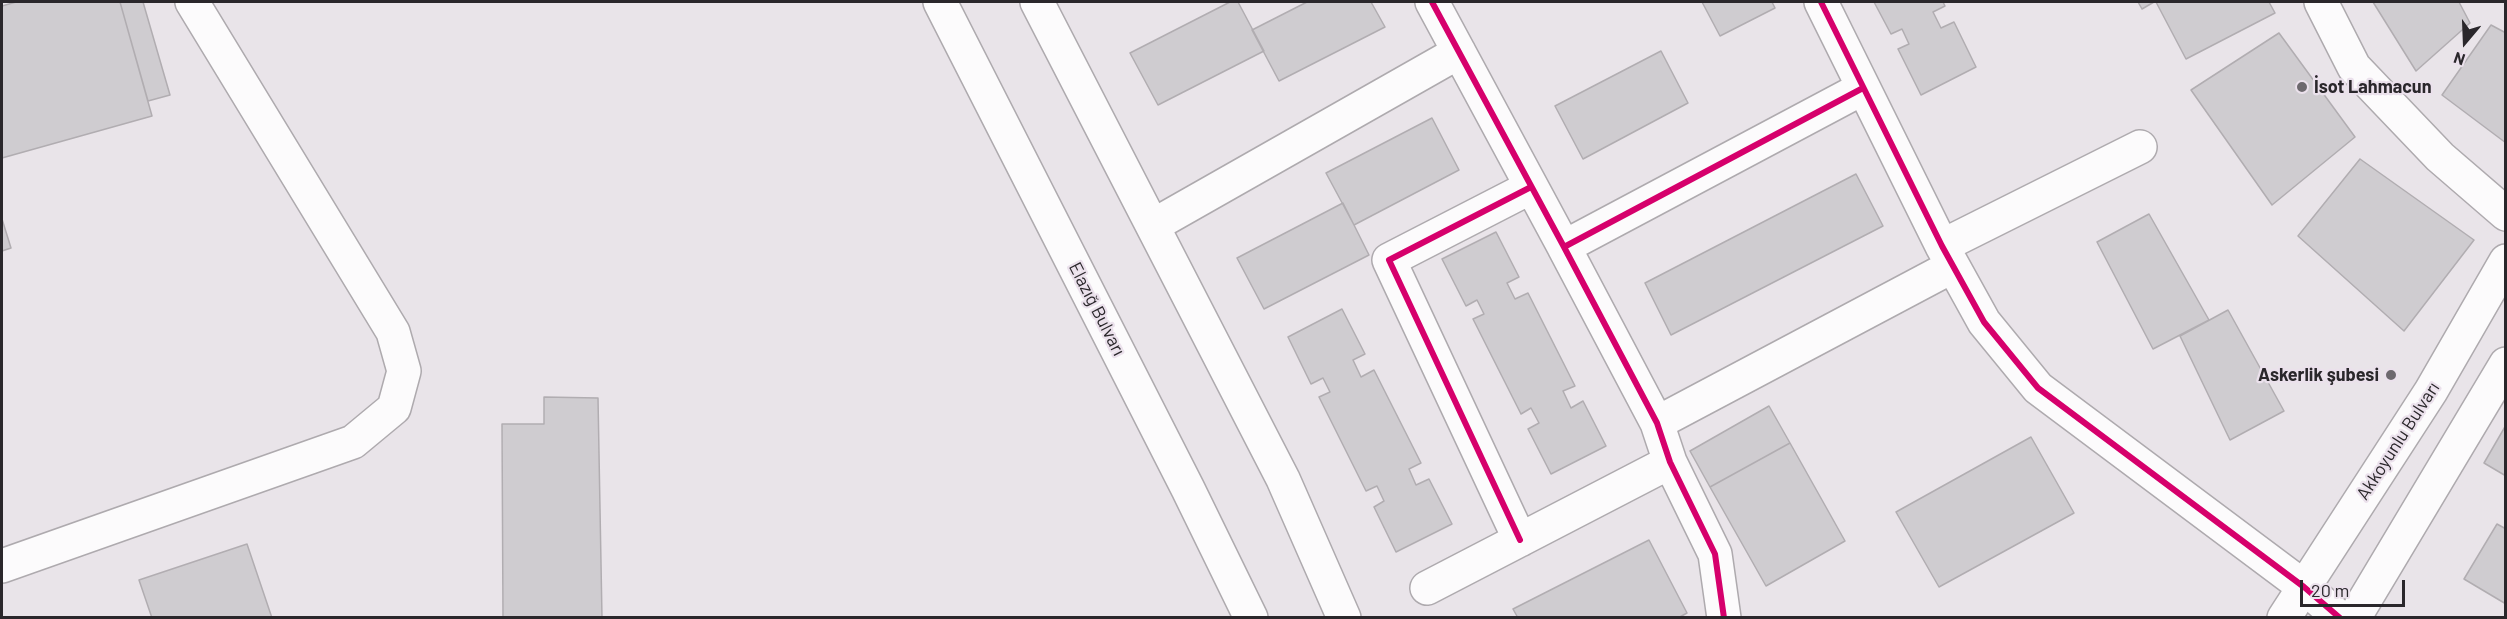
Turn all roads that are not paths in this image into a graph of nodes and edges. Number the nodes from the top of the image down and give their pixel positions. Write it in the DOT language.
graph roads {
  1 [pos="192,2"];
  2 [pos="940,2"];
  3 [pos="1037,2"];
  4 [pos="1432,2"];
  5 [pos="1821,2"];
  6 [pos="2321,2"];
  7 [pos="1459,52"];
  8 [pos="1863,88"];
  9 [pos="2140,147"];
  10 [pos="1531,187"];
  11 [pos="2505,213"];
  12 [pos="1154,225"];
  13 [pos="1564,248"];
  14 [pos="1947,256"];
  15 [pos="2505,261"];
  16 [pos="2505,364"];
  17 [pos="1657,423"];
  18 [pos="1670,462"];
  19 [pos="1520,540"];
  20 [pos="2,566"];
  21 [pos="2304,587"];
  22 [pos="1428,588"];
  23 [pos="1251,618"];
  24 [pos="1344,618"];
  25 [pos="1724,618"];
  26 [pos="2284,618"];
  27 [pos="2340,618"];
  28 [pos="2354,618"];
  1 -- 20 [label="street"];
  2 -- 23 [label="street, Elazığ Bulvarı"];
  3 -- 12 [label="street"];
  4 -- 7 [label="street"];
  5 -- 8 [label="street"];
  6 -- 11 [label="street"];
  7 -- 10 [label="street"];
  7 -- 12 [label="street"];
  8 -- 13 [label="street"];
  8 -- 14 [label="street"];
  9 -- 14 [label="street"];
  10 -- 13 [label="street"];
  10 -- 19 [label="street"];
  12 -- 24 [label="street"];
  13 -- 17 [label="street"];
  14 -- 17 [label="street"];
  14 -- 21 [label="street"];
  15 -- 21 [label="street, Akkoyunlu Bulvarı"];
  16 -- 28 [label="street"];
  17 -- 18 [label="street"];
  18 -- 19 [label="street"];
  18 -- 25 [label="street"];
  19 -- 22 [label="street"];
  21 -- 26 [label="street, Akkoyunlu Bulvarı"];
  21 -- 27 [label="street"];
}
